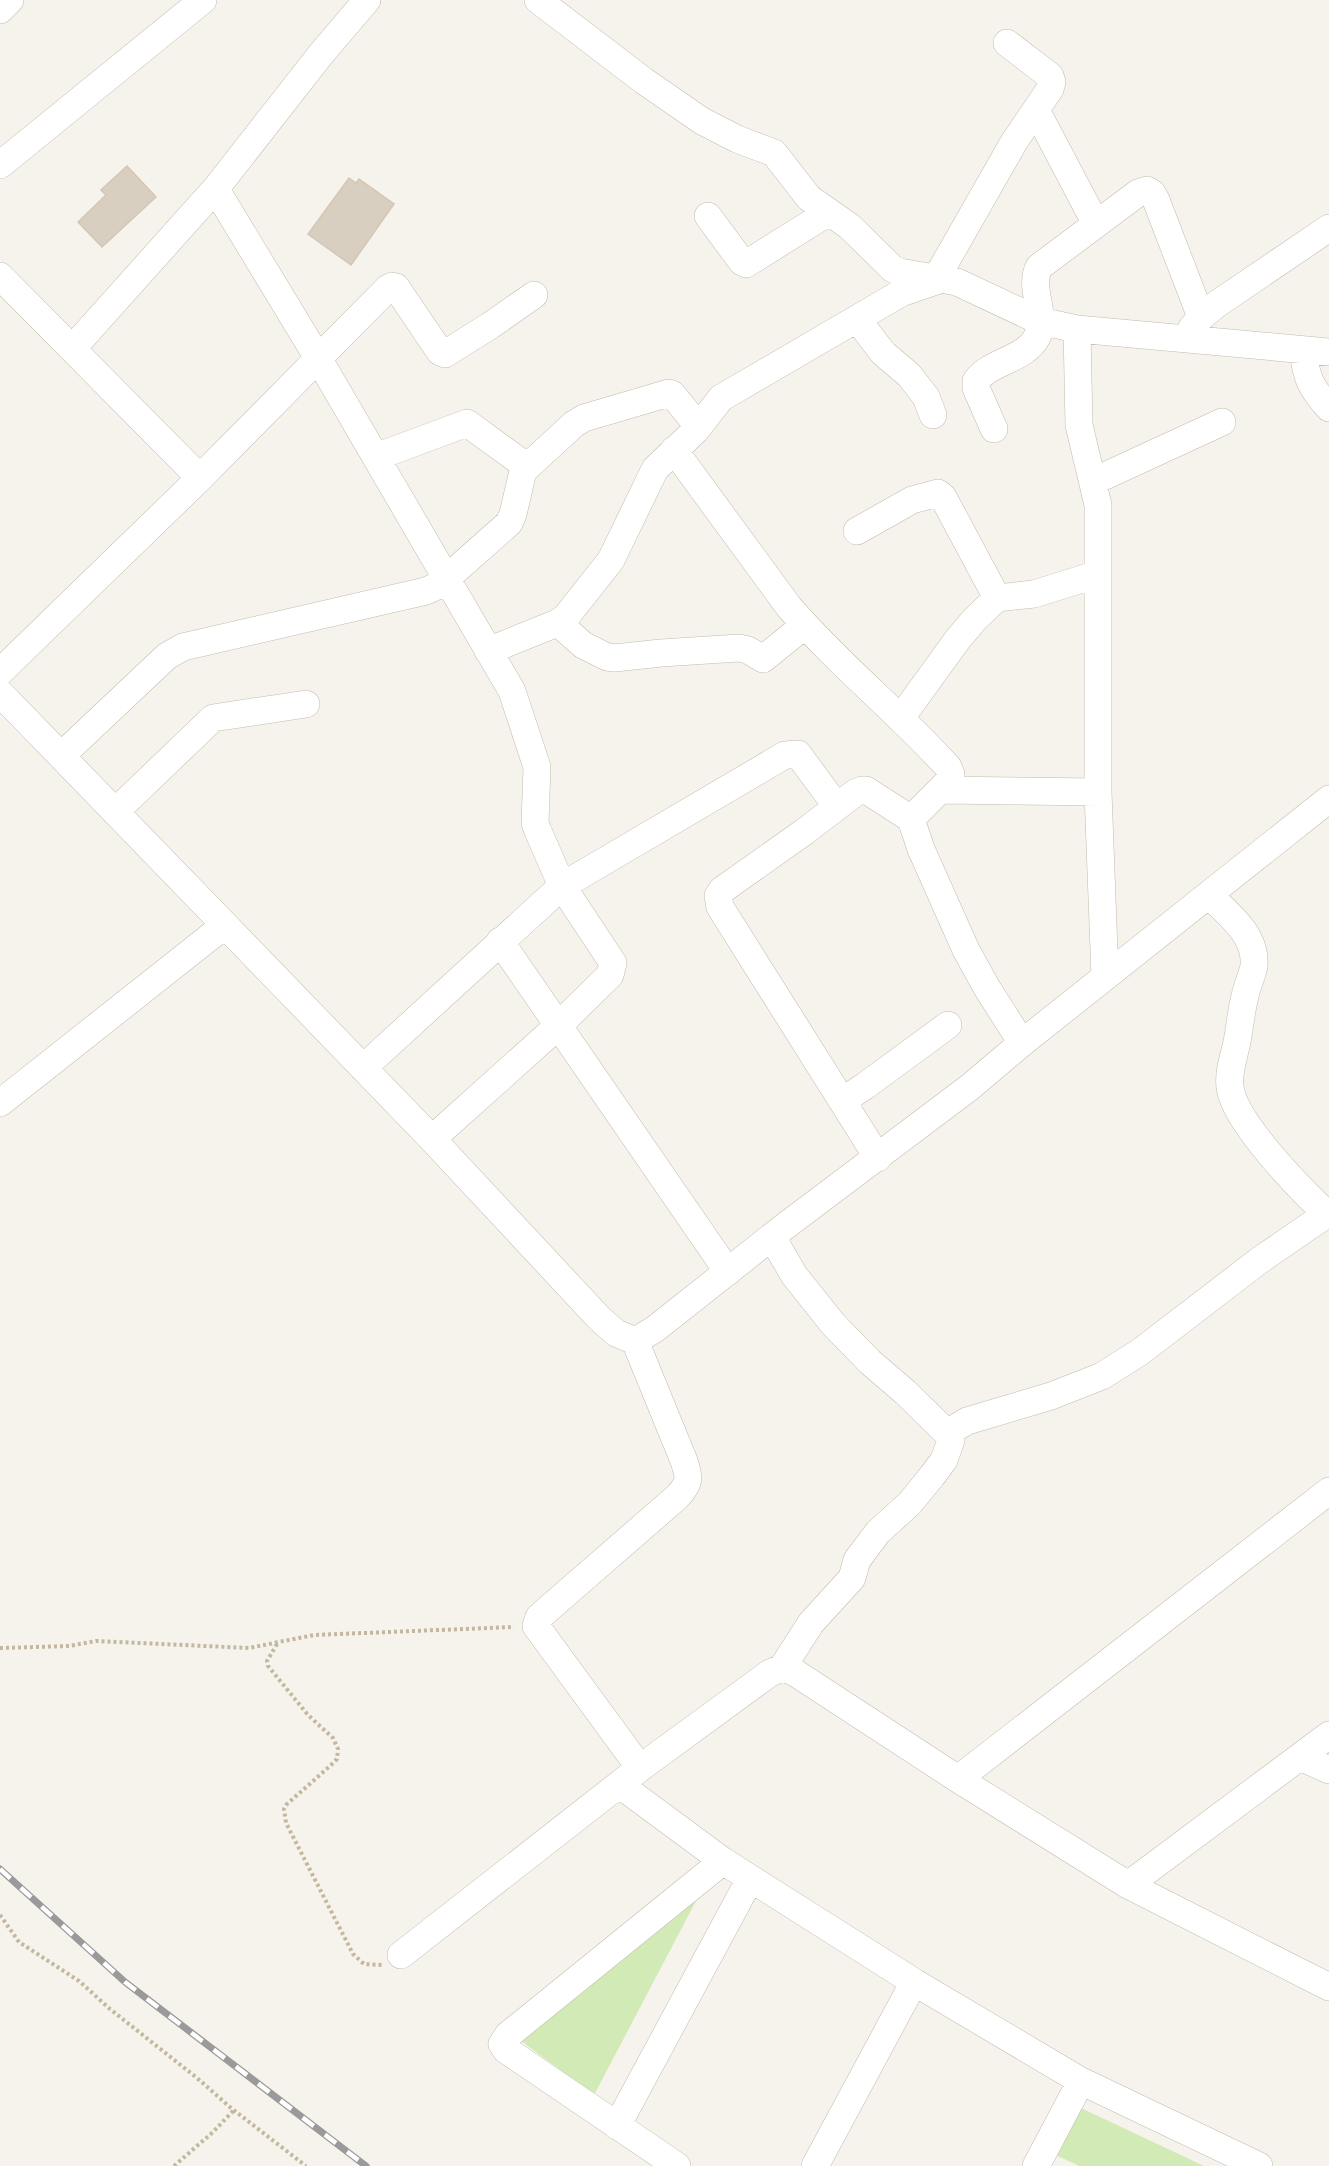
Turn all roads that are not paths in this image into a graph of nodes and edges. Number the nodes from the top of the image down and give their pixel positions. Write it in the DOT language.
graph roads {
  1 [pos="10,0"];
  2 [pos="203,0"];
  3 [pos="367,0"];
  4 [pos="538,0"];
  5 [pos="0,10"];
  6 [pos="1007,43"];
  7 [pos="1035,110"];
  8 [pos="0,165"];
  9 [pos="217,188"];
  10 [pos="829,212"];
  11 [pos="708,216"];
  12 [pos="1096,224"];
  13 [pos="1329,228"];
  14 [pos="0,276"];
  15 [pos="942,278"];
  16 [pos="534,295"];
  17 [pos="1201,317"];
  18 [pos="857,319"];
  19 [pos="1040,321"];
  20 [pos="1077,329"];
  21 [pos="1182,339"];
  22 [pos="72,349"];
  23 [pos="1302,350"];
  24 [pos="1329,352"];
  25 [pos="318,358"];
  26 [pos="1329,408"];
  27 [pos="933,415"];
  28 [pos="1222,422"];
  29 [pos="698,426"];
  30 [pos="994,429"];
  31 [pos="674,450"];
  32 [pos="376,457"];
  33 [pos="526,466"];
  34 [pos="200,478"];
  35 [pos="1094,481"];
  36 [pos="857,531"];
  37 [pos="1098,574"];
  38 [pos="448,580"];
  39 [pos="997,598"];
  40 [pos="564,619"];
  41 [pos="805,625"];
  42 [pos="488,651"];
  43 [pos="0,672"];
  44 [pos="0,693"];
  45 [pos="306,704"];
  46 [pos="898,715"];
  47 [pos="61,756"];
  48 [pos="942,790"];
  49 [pos="1098,792"];
  50 [pos="1329,799"];
  51 [pos="837,807"];
  52 [pos="115,812"];
  53 [pos="911,819"];
  54 [pos="562,886"];
  55 [pos="1209,895"];
  56 [pos="225,926"];
  57 [pos="500,941"];
  58 [pos="1105,977"];
  59 [pos="559,1025"];
  60 [pos="948,1025"];
  61 [pos="1022,1043"];
  62 [pos="363,1068"];
  63 [pos="842,1101"];
  64 [pos="0,1103"];
  65 [pos="432,1139"];
  66 [pos="878,1158"];
  67 [pos="1328,1215"];
  68 [pos="772,1237"];
  69 [pos="728,1272"];
  70 [pos="635,1341"];
  71 [pos="947,1433"];
  72 [pos="1329,1491"];
  73 [pos="782,1668"];
  74 [pos="1329,1734"];
  75 [pos="1300,1756"];
  76 [pos="1329,1770"];
  77 [pos="630,1776"];
  78 [pos="958,1779"];
  79 [pos="723,1861"];
  80 [pos="750,1879"];
  81 [pos="1128,1885"];
  82 [pos="401,1955"];
  83 [pos="914,1982"];
  84 [pos="1329,1987"];
  85 [pos="1081,2081"];
  86 [pos="617,2126"];
  87 [pos="1038,2165"];
  88 [pos="677,2166"];
  89 [pos="815,2166"];
  90 [pos="1259,2166"];
  1 -- 5 [label="street"];
  2 -- 8 [label="street"];
  3 -- 9 [label="street"];
  4 -- 10 [label="street"];
  6 -- 7 [label="street"];
  7 -- 12 [label="street"];
  7 -- 15 [label="street"];
  9 -- 22 [label="street"];
  9 -- 25 [label="street"];
  10 -- 11 [label="street"];
  10 -- 15 [label="street"];
  12 -- 17 [label="street"];
  12 -- 19 [label="street"];
  13 -- 17 [label="street"];
  14 -- 22 [label="street"];
  15 -- 18 [label="street"];
  15 -- 19 [label="street"];
  16 -- 25 [label="street"];
  17 -- 21 [label="street"];
  18 -- 27 [label="street"];
  18 -- 29 [label="street"];
  19 -- 20 [label="street"];
  19 -- 30 [label="street"];
  20 -- 21 [label="street"];
  20 -- 35 [label="street"];
  21 -- 23 [label="street"];
  22 -- 34 [label="street"];
  23 -- 24 [label="street"];
  23 -- 26 [label="street"];
  25 -- 32 [label="street"];
  25 -- 34 [label="street"];
  28 -- 35 [label="street"];
  29 -- 31 [label="street"];
  29 -- 33 [label="street"];
  31 -- 40 [label="street"];
  31 -- 41 [label="street"];
  32 -- 33 [label="street"];
  32 -- 38 [label="street"];
  33 -- 38 [label="street"];
  34 -- 43 [label="street"];
  35 -- 37 [label="street"];
  36 -- 39 [label="street"];
  37 -- 39 [label="street"];
  37 -- 49 [label="street"];
  38 -- 42 [label="street"];
  38 -- 47 [label="street"];
  39 -- 46 [label="street"];
  40 -- 41 [label="street"];
  40 -- 42 [label="street"];
  41 -- 46 [label="street"];
  42 -- 54 [label="street"];
  44 -- 47 [label="street"];
  45 -- 52 [label="street"];
  46 -- 48 [label="street"];
  47 -- 52 [label="street"];
  48 -- 49 [label="street"];
  48 -- 53 [label="street"];
  49 -- 58 [label="street"];
  50 -- 55 [label="street"];
  51 -- 53 [label="street"];
  51 -- 54 [label="street"];
  51 -- 63 [label="street"];
  52 -- 56 [label="street"];
  53 -- 61 [label="street"];
  54 -- 57 [label="street"];
  54 -- 59 [label="street"];
  55 -- 58 [label="street"];
  55 -- 67 [label="street"];
  56 -- 62 [label="street"];
  56 -- 64 [label="street"];
  57 -- 59 [label="street"];
  57 -- 62 [label="street"];
  58 -- 61 [label="street"];
  59 -- 65 [label="street"];
  59 -- 69 [label="street"];
  60 -- 63 [label="street"];
  61 -- 66 [label="street"];
  62 -- 65 [label="street"];
  63 -- 66 [label="street"];
  65 -- 70 [label="street"];
  66 -- 68 [label="street"];
  67 -- 71 [label="street"];
  68 -- 69 [label="street"];
  68 -- 71 [label="street"];
  69 -- 70 [label="street"];
  70 -- 77 [label="street"];
  71 -- 73 [label="street"];
  72 -- 78 [label="street"];
  73 -- 77 [label="street"];
  73 -- 78 [label="street"];
  74 -- 75 [label="street"];
  75 -- 76 [label="street"];
  75 -- 81 [label="street"];
  77 -- 79 [label="street"];
  77 -- 82 [label="street"];
  78 -- 81 [label="street"];
  79 -- 80 [label="street"];
  79 -- 86 [label="street"];
  80 -- 83 [label="street"];
  80 -- 86 [label="street"];
  81 -- 84 [label="street"];
  83 -- 85 [label="street"];
  83 -- 89 [label="street"];
  85 -- 87 [label="street"];
  85 -- 90 [label="street"];
  86 -- 88 [label="street"];
}
